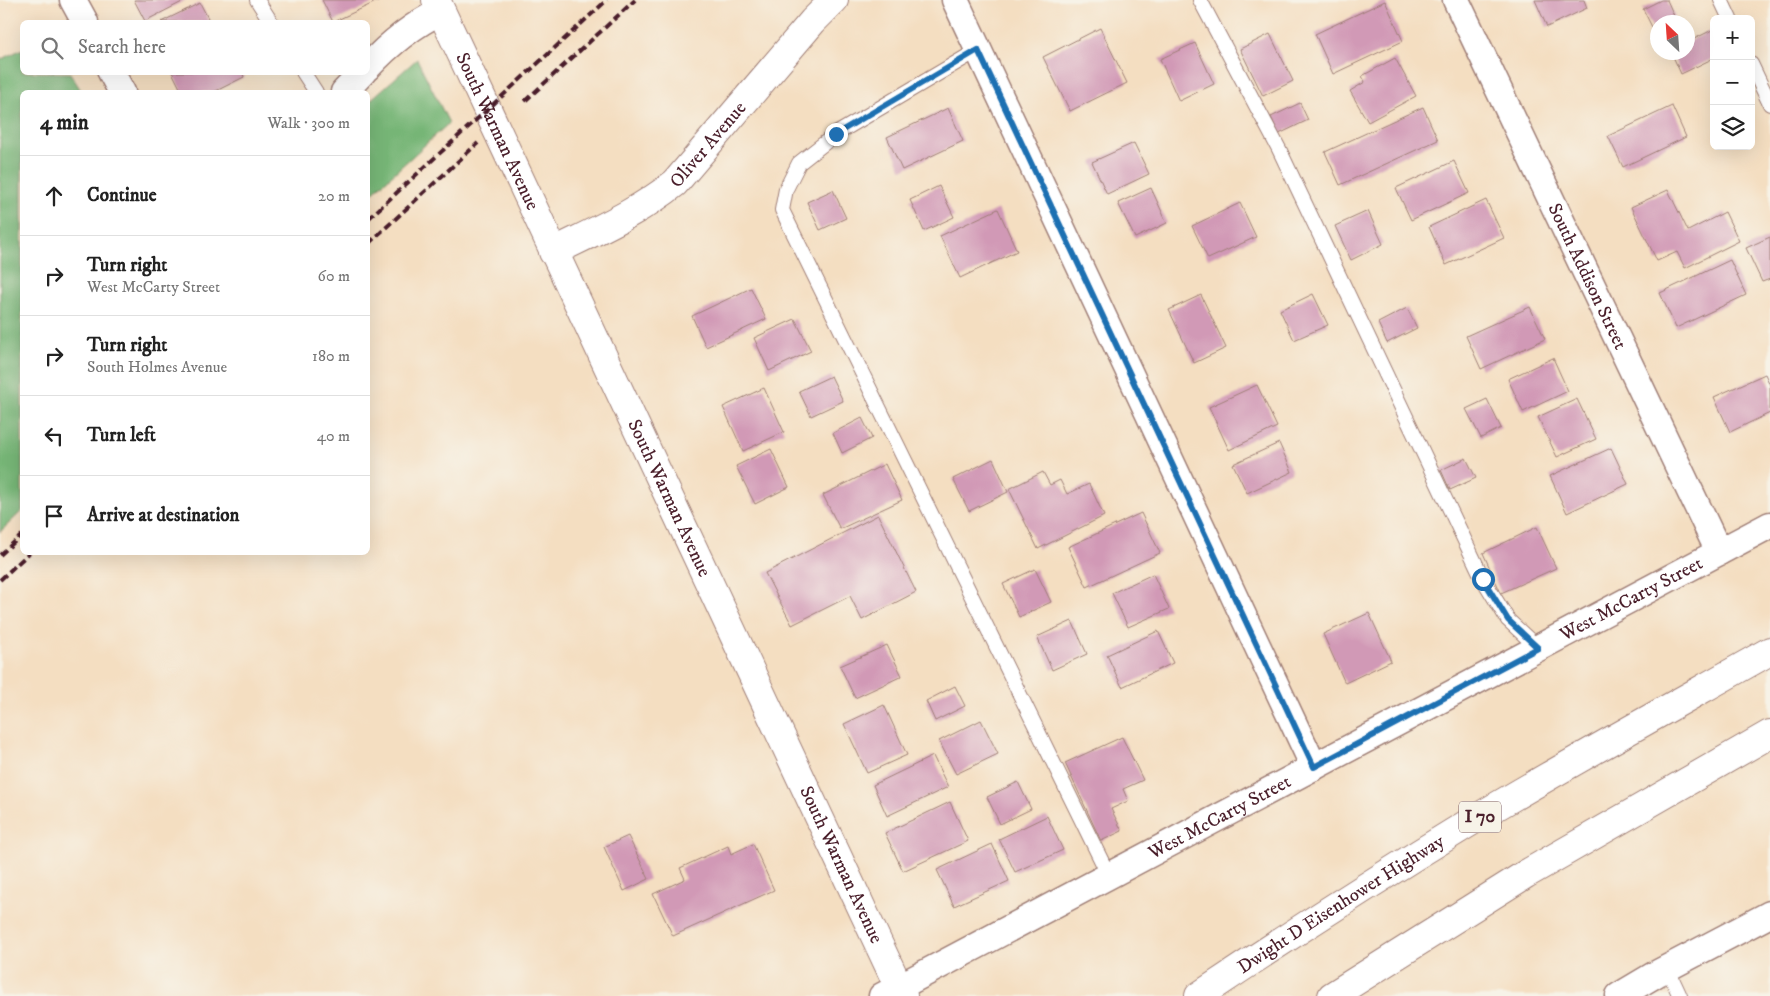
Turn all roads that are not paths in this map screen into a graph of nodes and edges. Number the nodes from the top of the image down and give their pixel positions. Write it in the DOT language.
graph roads {
  1 [pos="73,0"];
  2 [pos="257,0"];
  3 [pos="834,0"];
  4 [pos="955,0"];
  5 [pos="1200,0"];
  6 [pos="1456,0"];
  7 [pos="1720,0"];
  8 [pos="439,5"];
  9 [pos="1728,15"];
  10 [pos="84,20"];
  11 [pos="270,20"];
  12 [pos="978,50"];
  13 [pos="370,65"];
  14 [pos="1755,72"];
  15 [pos="113,75"];
  16 [pos="305,75"];
  17 [pos="359,75"];
  18 [pos="121,90"];
  19 [pos="315,90"];
  20 [pos="346,90"];
  21 [pos="1770,104"];
  22 [pos="553,252"];
  23 [pos="1770,525"];
  24 [pos="1719,552"];
  25 [pos="1538,648"];
  26 [pos="1770,651"];
  27 [pos="1770,734"];
  28 [pos="1314,767"];
  29 [pos="1108,876"];
  30 [pos="1770,914"];
  31 [pos="1667,968"];
  32 [pos="895,993"];
  33 [pos="1199,996"];
  34 [pos="1332,996"];
  35 [pos="1619,996"];
  36 [pos="1680,996"];
  1 -- 10 [label="street"];
  2 -- 11 [label="lane"];
  3 -- 22 [label="main road, Oliver Avenue"];
  4 -- 12 [label="street"];
  5 -- 25 [label="lane"];
  6 -- 24 [label="street, South Addison Street"];
  7 -- 9 [label="lane"];
  8 -- 13 [label="street"];
  8 -- 22 [label="main road, South Warman Avenue"];
  12 -- 28 [label="street"];
  12 -- 29 [label="lane"];
  14 -- 21 [label="lane"];
  15 -- 18 [label="street"];
  16 -- 19 [label="lane"];
  17 -- 20 [label="street"];
  22 -- 32 [label="main road, South Warman Avenue"];
  23 -- 24 [label="street, West McCarty Street"];
  24 -- 25 [label="street, West McCarty Street"];
  25 -- 28 [label="street, West McCarty Street"];
  26 -- 33 [label="main road, Dwight D Eisenhower Highway / I 70"];
  27 -- 34 [label="main road"];
  28 -- 29 [label="street, West McCarty Street"];
  29 -- 32 [label="street, West McCarty Street"];
  30 -- 31 [label="street"];
  31 -- 35 [label="street"];
  31 -- 36 [label="lane"];
}
